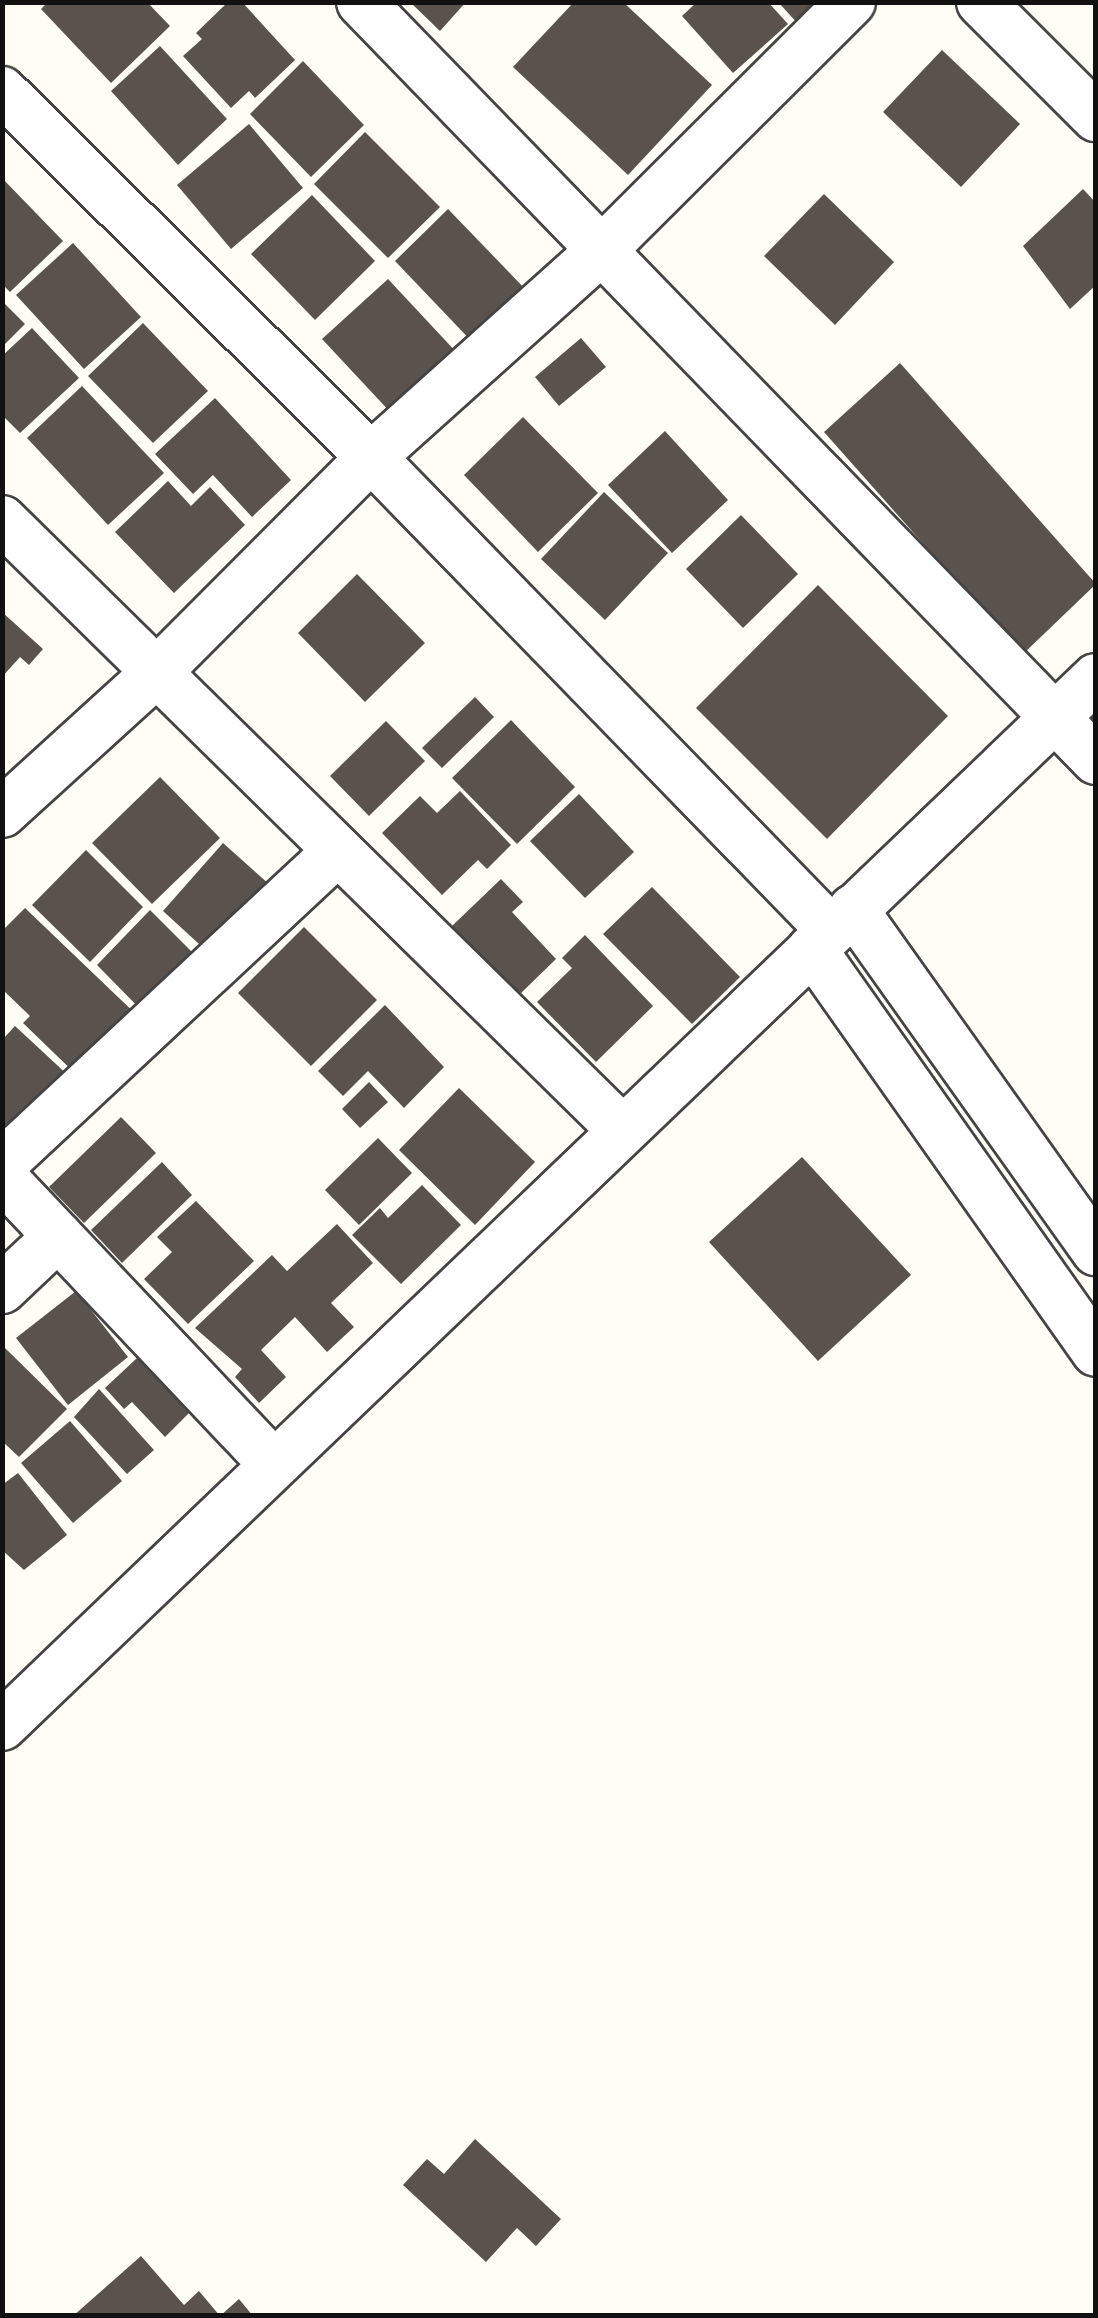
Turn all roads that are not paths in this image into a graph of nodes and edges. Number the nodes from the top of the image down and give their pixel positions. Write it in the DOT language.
graph roads {
  1 [pos="361,2"];
  2 [pos="851,2"];
  3 [pos="981,2"];
  4 [pos="2,91"];
  5 [pos="1096,116"];
  6 [pos="604,249"];
  7 [pos="371,458"];
  8 [pos="2,520"];
  9 [pos="157,672"];
  10 [pos="1096,678"];
  11 [pos="1054,718"];
  12 [pos="1096,760"];
  13 [pos="2,813"];
  14 [pos="338,852"];
  15 [pos="832,929"];
  16 [pos="622,1130"];
  17 [pos="2,1164"];
  18 [pos="2,1177"];
  19 [pos="58,1236"];
  20 [pos="1096,1252"];
  21 [pos="2,1290"];
  22 [pos="1096,1352"];
  23 [pos="272,1464"];
  24 [pos="2,1726"];
  1 -- 6 [label="street"];
  2 -- 6 [label="street"];
  3 -- 5 [label="street"];
  4 -- 7 [label="street"];
  6 -- 7 [label="street"];
  6 -- 11 [label="street"];
  7 -- 9 [label="street"];
  7 -- 15 [label="street"];
  8 -- 9 [label="street"];
  9 -- 13 [label="street"];
  9 -- 14 [label="street"];
  10 -- 11 [label="street"];
  11 -- 12 [label="street"];
  11 -- 15 [label="street"];
  14 -- 16 [label="street"];
  14 -- 17 [label="street"];
  15 -- 16 [label="street"];
  15 -- 20 [label="street"];
  15 -- 22 [label="street"];
  16 -- 23 [label="street"];
  18 -- 19 [label="street"];
  19 -- 21 [label="street"];
  19 -- 23 [label="street"];
  23 -- 24 [label="street"];
}
